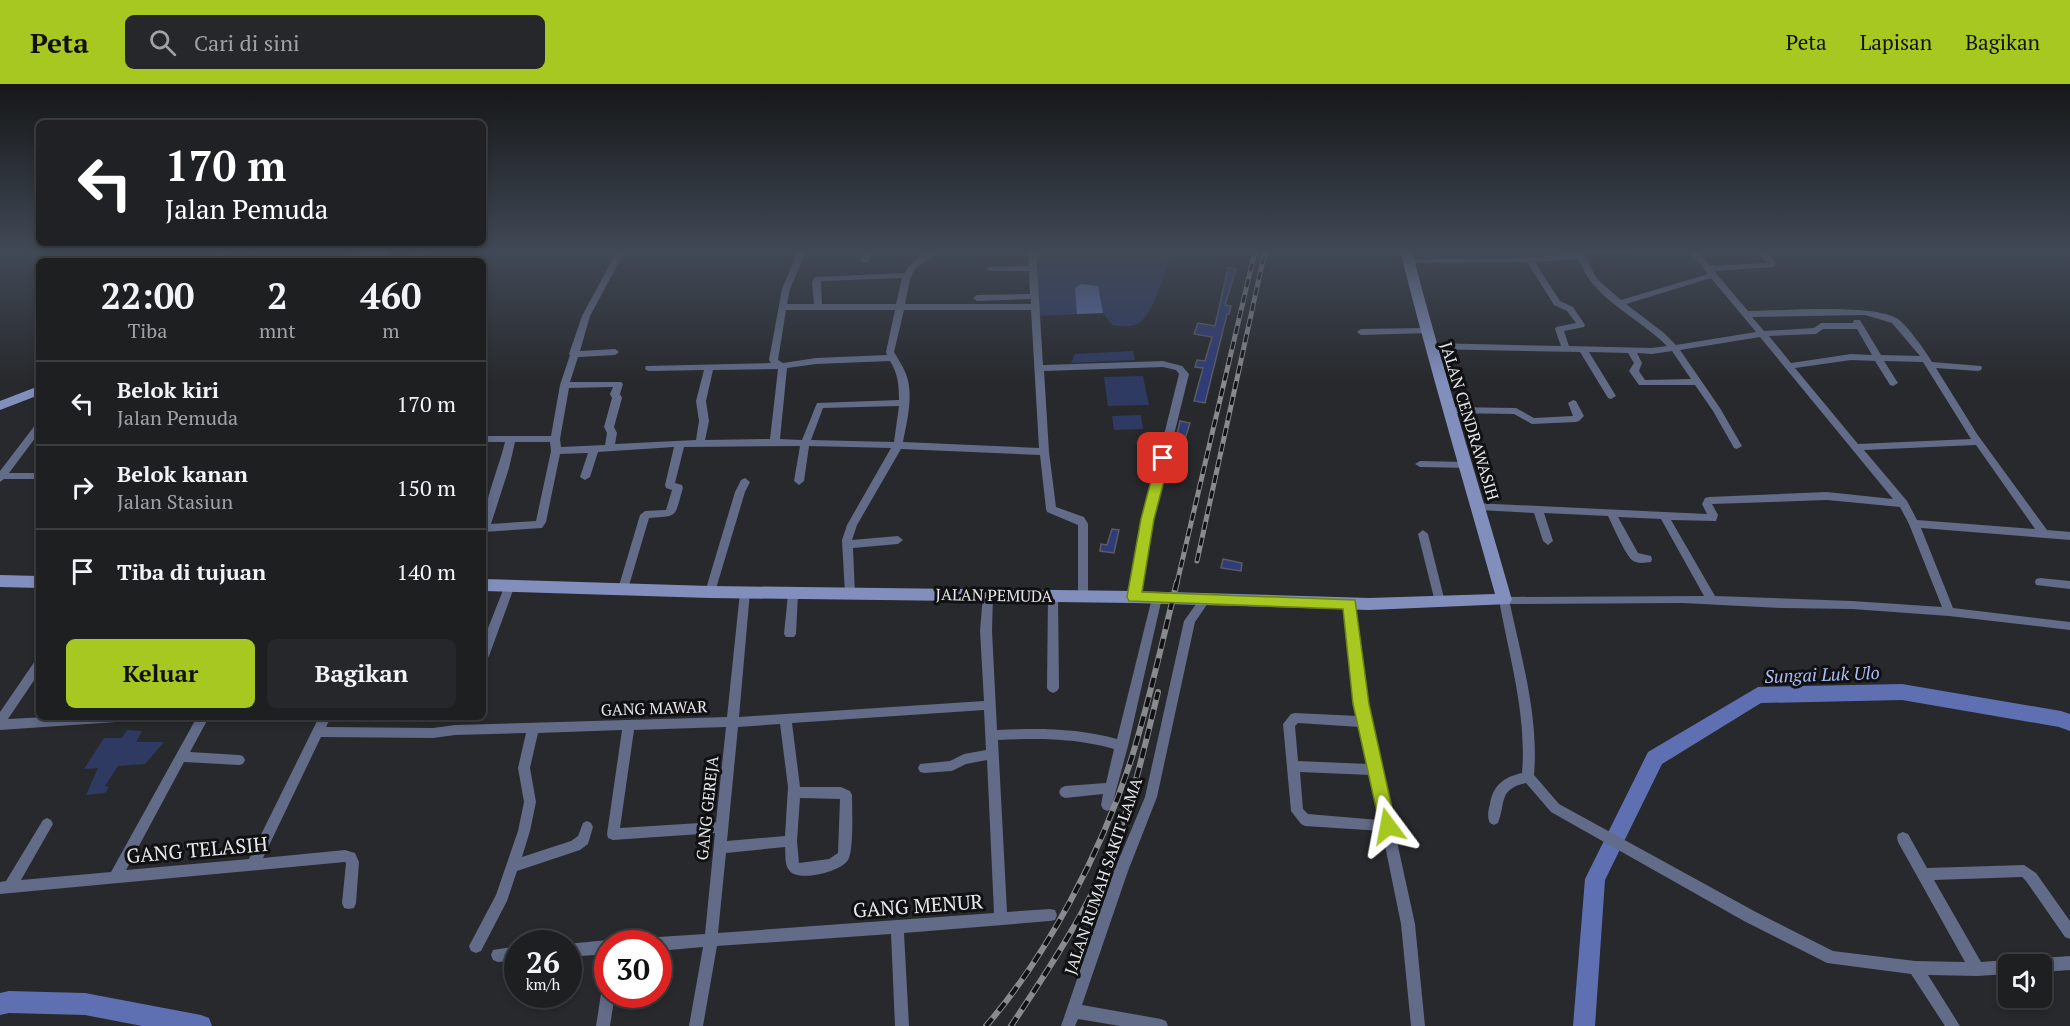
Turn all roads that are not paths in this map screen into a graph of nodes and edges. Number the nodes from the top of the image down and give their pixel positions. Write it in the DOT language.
graph roads {
  1 [pos="597,295"];
  2 [pos="785,295"];
  3 [pos="817,295"];
  4 [pos="902,295"];
  5 [pos="1035,295"];
  6 [pos="1417,295"];
  7 [pos="1552,295"];
  8 [pos="1611,295"];
  9 [pos="1643,295"];
  10 [pos="1730,295"];
  11 [pos="977,298"];
  12 [pos="1035,301"];
  13 [pos="1620,303"];
  14 [pos="818,306"];
  15 [pos="782,307"];
  16 [pos="899,307"];
  17 [pos="1850,312"];
  18 [pos="1747,314"];
  19 [pos="1859,326"];
  20 [pos="1426,331"];
  21 [pos="1360,332"];
  22 [pos="1763,334"];
  23 [pos="1430,346"];
  24 [pos="1566,349"];
  25 [pos="1675,349"];
  26 [pos="1583,350"];
  27 [pos="1631,351"];
  28 [pos="615,352"];
  29 [pos="573,354"];
  30 [pos="1876,357"];
  31 [pos="892,358"];
  32 [pos="1927,362"];
  33 [pos="783,366"];
  34 [pos="1789,366"];
  35 [pos="650,368"];
  36 [pos="709,368"];
  37 [pos="1039,368"];
  38 [pos="1978,368"];
  39 [pos="1696,382"];
  40 [pos="1893,383"];
  41 [pos="36,384"];
  42 [pos="565,385"];
  43 [pos="36,391"];
  44 [pos="1611,396"];
  45 [pos="0,399"];
  46 [pos="904,403"];
  47 [pos="1573,403"];
  48 [pos="0,406"];
  49 [pos="1451,410"];
  50 [pos="36,430"];
  51 [pos="486,439"];
  52 [pos="511,439"];
  53 [pos="555,439"];
  54 [pos="775,442"];
  55 [pos="805,442"];
  56 [pos="1978,442"];
  57 [pos="700,443"];
  58 [pos="680,444"];
  59 [pos="898,445"];
  60 [pos="1737,446"];
  61 [pos="1856,447"];
  62 [pos="594,449"];
  63 [pos="609,449"];
  64 [pos="556,451"];
  65 [pos="1044,452"];
  66 [pos="1420,464"];
  67 [pos="1467,465"];
  68 [pos="36,476"];
  69 [pos="1,477"];
  70 [pos="585,477"];
  71 [pos="799,481"];
  72 [pos="745,482"];
  73 [pos="1903,504"];
  74 [pos="1478,506"];
  75 [pos="1538,509"];
  76 [pos="1611,513"];
  77 [pos="1664,516"];
  78 [pos="486,519"];
  79 [pos="1914,524"];
  80 [pos="486,528"];
  81 [pos="1422,534"];
  82 [pos="2044,534"];
  83 [pos="2070,536"];
  84 [pos="898,540"];
  85 [pos="1548,541"];
  86 [pos="847,545"];
  87 [pos="1647,560"];
  88 [pos="0,581"];
  89 [pos="36,582"];
  90 [pos="2040,582"];
  91 [pos="486,585"];
  92 [pos="510,585"];
  93 [pos="2070,585"];
  94 [pos="623,589"];
  95 [pos="710,592"];
  96 [pos="745,592"];
  97 [pos="793,594"];
  98 [pos="850,594"];
  99 [pos="988,596"];
  100 [pos="1053,596"];
  101 [pos="1083,597"];
  102 [pos="1134,597"];
  103 [pos="1157,598"];
  104 [pos="1205,600"];
  105 [pos="1504,600"];
  106 [pos="1711,600"];
  107 [pos="1440,602"];
  108 [pos="1350,604"];
  109 [pos="1949,612"];
  110 [pos="2070,626"];
  111 [pos="790,634"];
  112 [pos="486,648"];
  113 [pos="36,669"];
  114 [pos="1053,688"];
  115 [pos="991,705"];
  116 [pos="785,718"];
  117 [pos="73,720"];
  118 [pos="201,720"];
  119 [pos="324,720"];
  120 [pos="459,720"];
  121 [pos="733,722"];
  122 [pos="1365,722"];
  123 [pos="0,724"];
  124 [pos="629,725"];
  125 [pos="455,729"];
  126 [pos="533,729"];
  127 [pos="318,732"];
  128 [pos="992,735"];
  129 [pos="1122,746"];
  130 [pos="993,754"];
  131 [pos="181,757"];
  132 [pos="238,760"];
  133 [pos="1293,766"];
  134 [pos="924,768"];
  135 [pos="1376,770"];
  136 [pos="1528,777"];
  137 [pos="1111,788"];
  138 [pos="794,792"];
  139 [pos="1065,792"];
  140 [pos="1107,805"];
  141 [pos="1494,819"];
  142 [pos="47,824"];
  143 [pos="1388,826"];
  144 [pos="586,827"];
  145 [pos="722,828"];
  146 [pos="1903,838"];
  147 [pos="791,841"];
  148 [pos="720,848"];
  149 [pos="253,864"];
  150 [pos="513,866"];
  151 [pos="1923,874"];
  152 [pos="115,877"];
  153 [pos="5,887"];
  154 [pos="350,903"];
  155 [pos="1050,915"];
  156 [pos="1001,919"];
  157 [pos="897,927"];
  158 [pos="2070,932"];
  159 [pos="711,940"];
  160 [pos="672,943"];
  161 [pos="476,946"];
  162 [pos="504,954"];
  163 [pos="498,955"];
  164 [pos="2070,963"];
  165 [pos="2052,964"];
  166 [pos="1915,968"];
  167 [pos="1998,968"];
  168 [pos="1977,969"];
  169 [pos="606,1008"];
  170 [pos="1074,1011"];
  171 [pos="603,1026"];
  172 [pos="696,1026"];
  173 [pos="902,1026"];
  174 [pos="1068,1026"];
  175 [pos="1161,1026"];
  176 [pos="1418,1026"];
  177 [pos="1953,1026"];
  1 -- 29 [label="street"];
  2 -- 15 [label="street"];
  3 -- 14 [label="street"];
  4 -- 16 [label="street"];
  5 -- 12 [label="street"];
  6 -- 20 [label="main road, JALAN CENDRAWASIH"];
  7 -- 24 [label="street"];
  8 -- 13 [label="street"];
  9 -- 13 [label="street"];
  10 -- 18 [label="street"];
  11 -- 12 [label="street"];
  12 -- 16 [label="street"];
  12 -- 37 [label="street"];
  13 -- 25 [label="street"];
  14 -- 15 [label="street"];
  14 -- 16 [label="street"];
  15 -- 33 [label="street"];
  16 -- 31 [label="street"];
  17 -- 18 [label="street"];
  17 -- 19 [label="street"];
  17 -- 32 [label="street"];
  18 -- 22 [label="street"];
  19 -- 22 [label="street"];
  19 -- 30 [label="street"];
  20 -- 21 [label="street"];
  20 -- 23 [label="main road, JALAN CENDRAWASIH"];
  22 -- 25 [label="street"];
  22 -- 34 [label="street"];
  23 -- 24 [label="street"];
  23 -- 49 [label="main road, JALAN CENDRAWASIH"];
  24 -- 26 [label="street"];
  25 -- 27 [label="street"];
  25 -- 39 [label="street"];
  26 -- 27 [label="street"];
  26 -- 44 [label="street"];
  27 -- 39 [label="street"];
  28 -- 29 [label="street"];
  29 -- 42 [label="street"];
  30 -- 32 [label="street"];
  30 -- 34 [label="street"];
  30 -- 40 [label="street"];
  31 -- 33 [label="street"];
  31 -- 46 [label="street"];
  32 -- 38 [label="street"];
  32 -- 56 [label="street"];
  33 -- 36 [label="street"];
  33 -- 54 [label="street"];
  34 -- 61 [label="street"];
  35 -- 36 [label="street"];
  36 -- 57 [label="street"];
  37 -- 65 [label="street"];
  37 -- 102 [label="street"];
  39 -- 60 [label="street"];
  41 -- 45 [label="main road"];
  42 -- 53 [label="street"];
  42 -- 63 [label="street"];
  43 -- 48 [label="main road"];
  46 -- 55 [label="street"];
  46 -- 59 [label="street"];
  47 -- 49 [label="street"];
  49 -- 67 [label="main road, JALAN CENDRAWASIH"];
  50 -- 69 [label="street"];
  51 -- 52 [label="street"];
  52 -- 53 [label="street"];
  52 -- 78 [label="street"];
  53 -- 64 [label="street"];
  54 -- 55 [label="street"];
  54 -- 57 [label="street"];
  55 -- 59 [label="street"];
  55 -- 71 [label="street"];
  56 -- 61 [label="street"];
  56 -- 82 [label="street"];
  57 -- 58 [label="street"];
  58 -- 63 [label="street"];
  58 -- 94 [label="street"];
  59 -- 65 [label="street"];
  59 -- 86 [label="street"];
  61 -- 73 [label="street"];
  62 -- 63 [label="street"];
  62 -- 64 [label="street"];
  62 -- 70 [label="street"];
  64 -- 80 [label="street"];
  65 -- 101 [label="street"];
  66 -- 67 [label="street"];
  67 -- 74 [label="main road, JALAN CENDRAWASIH"];
  68 -- 69 [label="street"];
  72 -- 95 [label="street"];
  73 -- 77 [label="street"];
  73 -- 79 [label="street"];
  74 -- 75 [label="street"];
  74 -- 105 [label="main road, JALAN CENDRAWASIH"];
  75 -- 76 [label="street"];
  75 -- 85 [label="street"];
  76 -- 77 [label="street"];
  76 -- 87 [label="street"];
  77 -- 106 [label="street"];
  79 -- 82 [label="street"];
  79 -- 109 [label="street"];
  81 -- 107 [label="street"];
  82 -- 83 [label="street"];
  84 -- 86 [label="street"];
  86 -- 98 [label="street"];
  88 -- 89 [label="main road"];
  90 -- 93 [label="street"];
  91 -- 92 [label="main road, JALAN PEMUDA"];
  92 -- 94 [label="main road, JALAN PEMUDA"];
  92 -- 112 [label="street"];
  94 -- 95 [label="main road, JALAN PEMUDA"];
  95 -- 96 [label="main road, JALAN PEMUDA"];
  96 -- 97 [label="main road, JALAN PEMUDA"];
  96 -- 121 [label="street, GANG GEREJA"];
  97 -- 98 [label="main road, JALAN PEMUDA"];
  97 -- 111 [label="street"];
  98 -- 99 [label="main road, JALAN PEMUDA"];
  99 -- 100 [label="main road, JALAN PEMUDA"];
  99 -- 115 [label="street, GANG MENUR"];
  100 -- 101 [label="main road, JALAN PEMUDA"];
  100 -- 114 [label="street"];
  101 -- 102 [label="main road, JALAN PEMUDA"];
  102 -- 103 [label="main road, JALAN PEMUDA"];
  103 -- 104 [label="main road, JALAN PEMUDA"];
  103 -- 129 [label="street"];
  104 -- 108 [label="main road, JALAN PEMUDA"];
  104 -- 170 [label="street, JALAN RUMAH SAKIT LAMA"];
  105 -- 106 [label="street"];
  105 -- 107 [label="main road, JALAN PEMUDA"];
  105 -- 136 [label="street"];
  106 -- 109 [label="street"];
  107 -- 108 [label="main road, JALAN PEMUDA"];
  108 -- 122 [label="street"];
  109 -- 110 [label="street"];
  113 -- 123 [label="street"];
  115 -- 116 [label="street, GANG MAWAR"];
  115 -- 128 [label="street, GANG MENUR"];
  116 -- 121 [label="street, GANG MAWAR"];
  116 -- 138 [label="street"];
  117 -- 123 [label="street"];
  118 -- 131 [label="street"];
  119 -- 127 [label="street"];
  120 -- 125 [label="street"];
  121 -- 124 [label="street, GANG MAWAR"];
  121 -- 145 [label="street, GANG GEREJA"];
  122 -- 133 [label="street"];
  122 -- 135 [label="street"];
  124 -- 126 [label="street, GANG MAWAR"];
  124 -- 145 [label="street"];
  125 -- 126 [label="street, GANG MAWAR"];
  125 -- 127 [label="street, GANG MAWAR"];
  126 -- 150 [label="street"];
  127 -- 149 [label="street"];
  128 -- 129 [label="street"];
  128 -- 130 [label="street, GANG MENUR"];
  129 -- 137 [label="street"];
  130 -- 134 [label="street"];
  130 -- 156 [label="street, GANG MENUR"];
  131 -- 132 [label="street"];
  131 -- 152 [label="street"];
  133 -- 135 [label="street"];
  133 -- 143 [label="street"];
  135 -- 143 [label="street"];
  136 -- 141 [label="street"];
  136 -- 166 [label="street"];
  137 -- 139 [label="street"];
  137 -- 140 [label="street"];
  138 -- 147 [label="street"];
  138 -- 147 [label="street"];
  142 -- 153 [label="street"];
  143 -- 176 [label="street"];
  144 -- 150 [label="street"];
  145 -- 148 [label="street, GANG GEREJA"];
  146 -- 151 [label="street"];
  147 -- 148 [label="street"];
  148 -- 159 [label="street, GANG GEREJA"];
  149 -- 152 [label="street, GANG TELASIH"];
  149 -- 154 [label="street, GANG TELASIH"];
  150 -- 161 [label="street"];
  151 -- 158 [label="street"];
  151 -- 168 [label="street"];
  152 -- 153 [label="street, GANG TELASIH"];
  155 -- 156 [label="street"];
  156 -- 157 [label="street, GANG MENUR"];
  157 -- 159 [label="street, GANG MENUR"];
  157 -- 173 [label="street"];
  159 -- 160 [label="street, GANG MENUR"];
  159 -- 172 [label="street, GANG GEREJA"];
  162 -- 163 [label="street"];
  164 -- 165 [label="street"];
  166 -- 168 [label="street"];
  166 -- 177 [label="street"];
  167 -- 168 [label="street"];
  169 -- 171 [label="street"];
  170 -- 174 [label="street, JALAN RUMAH SAKIT LAMA"];
  170 -- 175 [label="street"];
}
